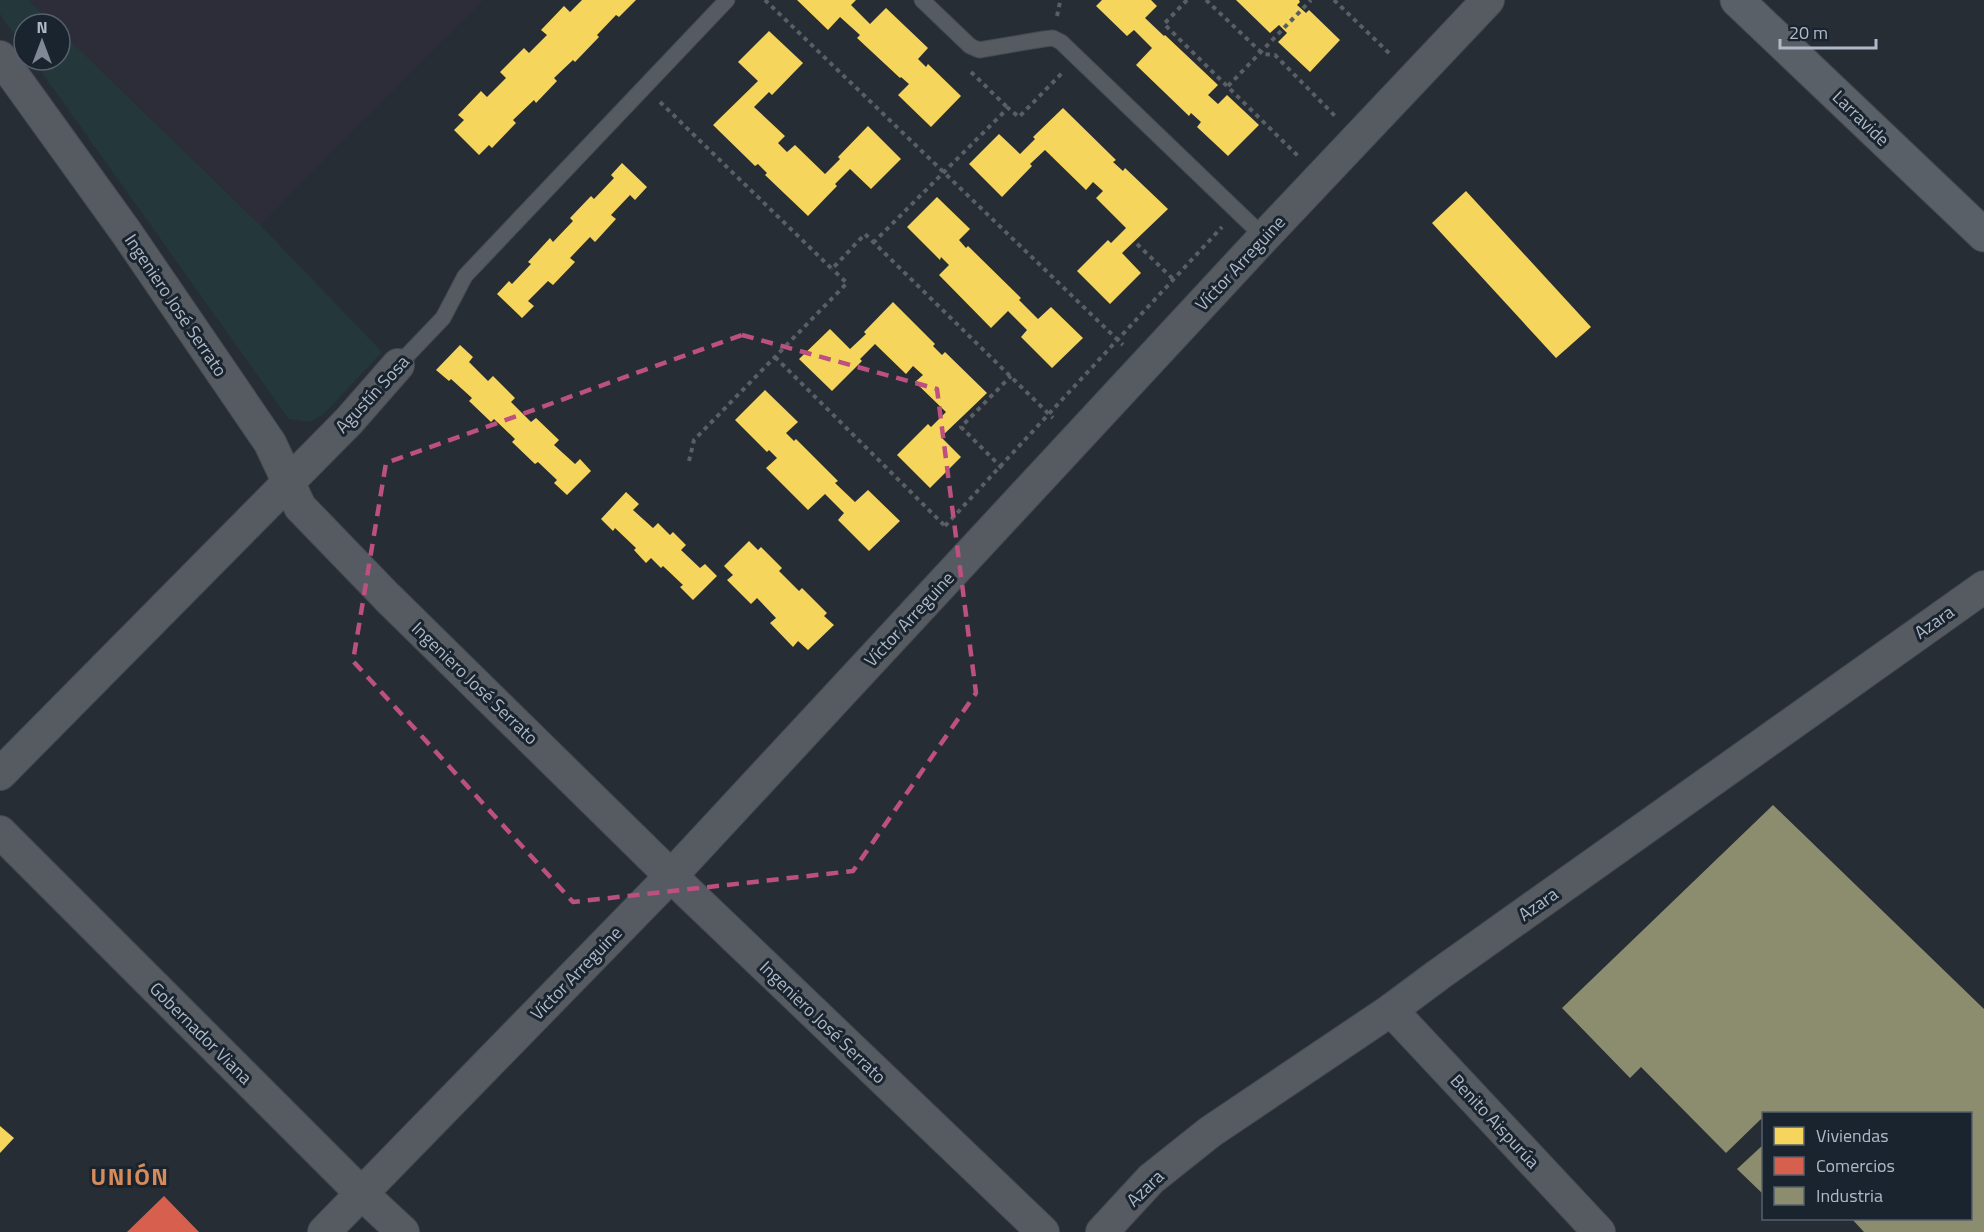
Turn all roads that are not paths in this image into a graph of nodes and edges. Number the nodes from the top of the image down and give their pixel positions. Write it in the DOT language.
graph roads {
  1 [pos="727,0"];
  2 [pos="922,0"];
  3 [pos="1488,0"];
  4 [pos="1737,0"];
  5 [pos="0,57"];
  6 [pos="1984,236"];
  7 [pos="1264,237"];
  8 [pos="398,365"];
  9 [pos="288,481"];
  10 [pos="1984,586"];
  11 [pos="0,774"];
  12 [pos="0,832"];
  13 [pos="671,876"];
  14 [pos="1391,1010"];
  15 [pos="361,1193"];
  16 [pos="324,1232"];
  17 [pos="403,1232"];
  18 [pos="1043,1232"];
  19 [pos="1102,1232"];
  20 [pos="1599,1232"];
  1 -- 8 [label="lane, Agustín Sosa"];
  2 -- 7 [label="lane"];
  3 -- 7 [label="street, Víctor Arreguine"];
  4 -- 6 [label="street, Larravide"];
  5 -- 9 [label="street, Ingeniero José Serrato"];
  7 -- 13 [label="street, Víctor Arreguine"];
  8 -- 9 [label="street, Agustín Sosa"];
  9 -- 11 [label="street, Agustín Sosa"];
  9 -- 13 [label="street, Ingeniero José Serrato"];
  10 -- 14 [label="street, Azara"];
  12 -- 15 [label="street, Gobernador Viana"];
  13 -- 15 [label="street, Víctor Arreguine"];
  13 -- 18 [label="street, Ingeniero José Serrato"];
  14 -- 19 [label="street, Azara"];
  14 -- 20 [label="street, Benito Aispurúa"];
  15 -- 16 [label="street, Víctor Arreguine"];
  15 -- 17 [label="street, Gobernador Viana"];
}
